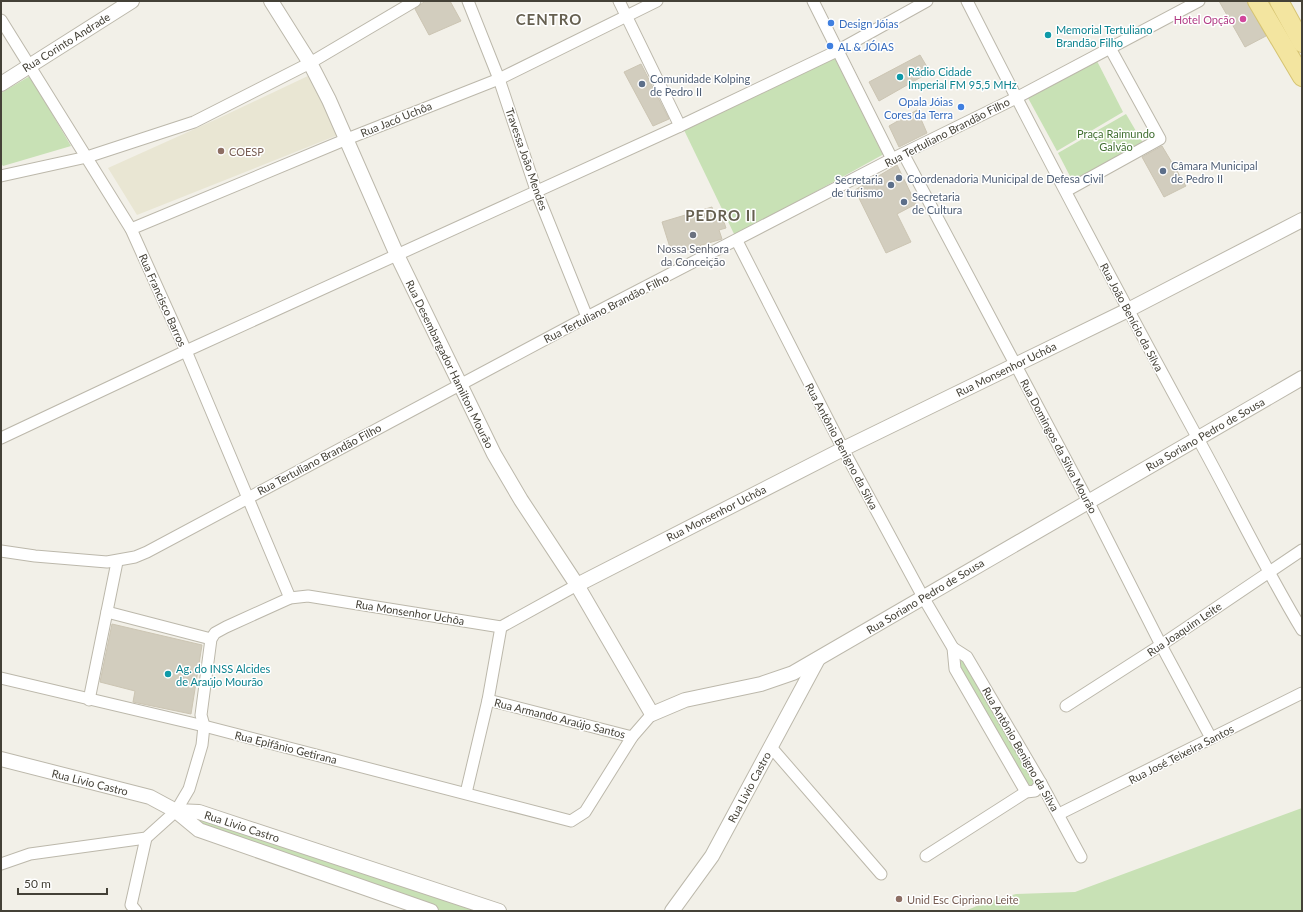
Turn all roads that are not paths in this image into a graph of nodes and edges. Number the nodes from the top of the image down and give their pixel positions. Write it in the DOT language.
graph roads {
  1 [pos="132,1"];
  2 [pos="271,1"];
  3 [pos="415,1"];
  4 [pos="468,1"];
  5 [pos="619,1"];
  6 [pos="657,1"];
  7 [pos="813,1"];
  8 [pos="927,1"];
  9 [pos="967,1"];
  10 [pos="1199,1"];
  11 [pos="1257,1"];
  12 [pos="1279,1"];
  13 [pos="626,15"];
  14 [pos="1,20"];
  15 [pos="1302,43"];
  16 [pos="1110,48"];
  17 [pos="837,50"];
  18 [pos="310,63"];
  19 [pos="30,65"];
  20 [pos="1302,78"];
  21 [pos="499,79"];
  22 [pos="1,84"];
  23 [pos="1016,98"];
  24 [pos="680,126"];
  25 [pos="347,139"];
  26 [pos="904,155"];
  27 [pos="87,157"];
  28 [pos="892,159"];
  29 [pos="1,176"];
  30 [pos="1066,191"];
  31 [pos="537,192"];
  32 [pos="1302,220"];
  33 [pos="132,230"];
  34 [pos="737,241"];
  35 [pos="397,255"];
  36 [pos="1128,310"];
  37 [pos="587,317"];
  38 [pos="186,351"];
  39 [pos="1015,364"];
  40 [pos="1302,378"];
  41 [pos="460,384"];
  42 [pos="1,438"];
  43 [pos="1198,439"];
  44 [pos="843,449"];
  45 [pos="248,497"];
  46 [pos="1088,501"];
  47 [pos="1302,550"];
  48 [pos="1,551"];
  49 [pos="117,562"];
  50 [pos="1268,573"];
  51 [pos="577,585"];
  52 [pos="923,597"];
  53 [pos="290,598"];
  54 [pos="107,612"];
  55 [pos="501,627"];
  56 [pos="1302,630"];
  57 [pos="211,639"];
  58 [pos="1161,645"];
  59 [pos="953,648"];
  60 [pos="818,658"];
  61 [pos="1,678"];
  62 [pos="1302,693"];
  63 [pos="89,700"];
  64 [pos="488,700"];
  65 [pos="1066,706"];
  66 [pos="652,714"];
  67 [pos="204,726"];
  68 [pos="632,737"];
  69 [pos="1211,738"];
  70 [pos="770,746"];
  71 [pos="1,759"];
  72 [pos="1041,783"];
  73 [pos="1026,792"];
  74 [pos="466,794"];
  75 [pos="176,811"];
  76 [pos="1059,814"];
  77 [pos="571,821"];
  78 [pos="146,838"];
  79 [pos="926,856"];
  80 [pos="1080,857"];
  81 [pos="1,864"];
  82 [pos="881,874"];
  83 [pos="134,908"];
  84 [pos="431,911"];
  85 [pos="499,911"];
  86 [pos="672,911"];
  1 -- 19 [label="street, Rua Corinto Andrade"];
  2 -- 18 [label="street, Rua Desembargador Hamilton Mourão"];
  3 -- 18 [label="street"];
  4 -- 21 [label="street, Travessa João Mendes"];
  5 -- 13 [label="street"];
  6 -- 13 [label="street, Rua Jacó Uchôa"];
  7 -- 17 [label="street"];
  8 -- 17 [label="street"];
  9 -- 23 [label="street, Rua João Benício da Silva"];
  10 -- 16 [label="street, Rua Tertuliano Brandão Filho"];
  11 -- 20 [label="main road"];
  12 -- 15 [label="main road"];
  13 -- 21 [label="street, Rua Jacó Uchôa"];
  13 -- 24 [label="street"];
  14 -- 19 [label="street, Rua Francisco Barros"];
  16 -- 23 [label="street, Rua Tertuliano Brandão Filho"];
  16 -- 30 [label="street"];
  17 -- 24 [label="street"];
  17 -- 28 [label="street"];
  18 -- 25 [label="street, Rua Desembargador Hamilton Mourão"];
  18 -- 27 [label="street"];
  19 -- 22 [label="street, Rua Corinto Andrade"];
  19 -- 27 [label="street, Rua Francisco Barros"];
  21 -- 25 [label="street, Rua Jacó Uchôa"];
  21 -- 31 [label="street, Travessa João Mendes"];
  23 -- 26 [label="street, Rua Tertuliano Brandão Filho"];
  23 -- 30 [label="street, Rua João Benício da Silva"];
  24 -- 31 [label="street"];
  25 -- 33 [label="street, Rua Jacó Uchôa"];
  25 -- 35 [label="street, Rua Desembargador Hamilton Mourão"];
  26 -- 28 [label="street, Rua Tertuliano Brandão Filho"];
  26 -- 39 [label="street, Rua Domingos da Silva Mourão"];
  27 -- 29 [label="street"];
  27 -- 33 [label="street, Rua Francisco Barros"];
  28 -- 34 [label="street, Rua Tertuliano Brandão Filho"];
  30 -- 36 [label="street, Rua João Benício da Silva"];
  31 -- 35 [label="street"];
  31 -- 37 [label="street, Travessa João Mendes"];
  32 -- 36 [label="street, Rua Monsenhor Uchôa"];
  33 -- 38 [label="street, Rua Francisco Barros"];
  34 -- 37 [label="street, Rua Tertuliano Brandão Filho"];
  34 -- 44 [label="street, Rua Antônio Benigno da Silva"];
  35 -- 38 [label="street"];
  35 -- 41 [label="street, Rua Desembargador Hamilton Mourão"];
  36 -- 39 [label="street, Rua Monsenhor Uchôa"];
  36 -- 43 [label="street, Rua João Benício da Silva"];
  37 -- 41 [label="street, Rua Tertuliano Brandão Filho"];
  38 -- 42 [label="street"];
  38 -- 45 [label="street, Rua Francisco Barros"];
  39 -- 44 [label="street, Rua Monsenhor Uchôa"];
  39 -- 46 [label="street, Rua Domingos da Silva Mourão"];
  40 -- 43 [label="street, Rua Soriano Pedro de Sousa"];
  41 -- 45 [label="street, Rua Tertuliano Brandão Filho"];
  41 -- 51 [label="street, Rua Desembargador Hamilton Mourão"];
  43 -- 46 [label="street, Rua Soriano Pedro de Sousa"];
  43 -- 50 [label="street, Rua João Benício da Silva"];
  44 -- 51 [label="street, Rua Monsenhor Uchôa"];
  44 -- 52 [label="street, Rua Antônio Benigno da Silva"];
  45 -- 49 [label="street, Rua Tertuliano Brandão Filho"];
  45 -- 53 [label="street, Rua Francisco Barros"];
  46 -- 52 [label="street, Rua Soriano Pedro de Sousa"];
  46 -- 58 [label="street, Rua Domingos da Silva Mourão"];
  47 -- 50 [label="street, Rua Joaquim Leite"];
  48 -- 49 [label="street, Rua Tertuliano Brandão Filho"];
  49 -- 54 [label="street"];
  50 -- 56 [label="street, Rua João Benício da Silva"];
  50 -- 58 [label="street, Rua Joaquim Leite"];
  51 -- 55 [label="street, Rua Monsenhor Uchôa"];
  51 -- 66 [label="street, Rua Desembargador Hamilton Mourão"];
  52 -- 59 [label="street, Rua Antônio Benigno da Silva"];
  52 -- 60 [label="street, Rua Soriano Pedro de Sousa"];
  53 -- 55 [label="street, Rua Monsenhor Uchôa"];
  53 -- 57 [label="street, Rua Monsenhor Uchôa"];
  54 -- 57 [label="street"];
  54 -- 63 [label="street"];
  55 -- 64 [label="street"];
  57 -- 67 [label="street"];
  58 -- 65 [label="street, Rua Joaquim Leite"];
  58 -- 69 [label="street, Rua Domingos da Silva Mourão"];
  59 -- 72 [label="street, Rua Antônio Benigno da Silva"];
  59 -- 73 [label="street, Rua Antônio Benigno da Silva"];
  60 -- 66 [label="street, Rua Soriano Pedro de Sousa"];
  60 -- 70 [label="street, Rua Livio Castro"];
  61 -- 63 [label="street, Rua Epifânio Getirana"];
  62 -- 69 [label="street, Rua José Teixeira Santos"];
  63 -- 67 [label="street, Rua Epifânio Getirana"];
  64 -- 68 [label="street, Rua Armando Araújo Santos"];
  64 -- 74 [label="street"];
  66 -- 68 [label="street, Rua Soriano Pedro de Sousa"];
  67 -- 74 [label="street, Rua Epifânio Getirana"];
  67 -- 75 [label="street"];
  68 -- 77 [label="street, Rua Soriano Pedro de Sousa"];
  69 -- 76 [label="street, Rua José Teixeira Santos"];
  70 -- 82 [label="street"];
  70 -- 86 [label="street, Rua Livio Castro"];
  71 -- 75 [label="street, Rua Lívio Castro"];
  72 -- 73 [label="street"];
  72 -- 76 [label="street, Rua Antônio Benigno da Silva"];
  73 -- 79 [label="street"];
  74 -- 77 [label="street, Rua Epifânio Getirana"];
  75 -- 78 [label="street"];
  75 -- 84 [label="street, Rua Livio Castro"];
  75 -- 85 [label="street, Rua Livio Castro"];
  76 -- 80 [label="street, Rua Antônio Benigno da Silva"];
  78 -- 81 [label="street"];
  78 -- 83 [label="street"];
}
